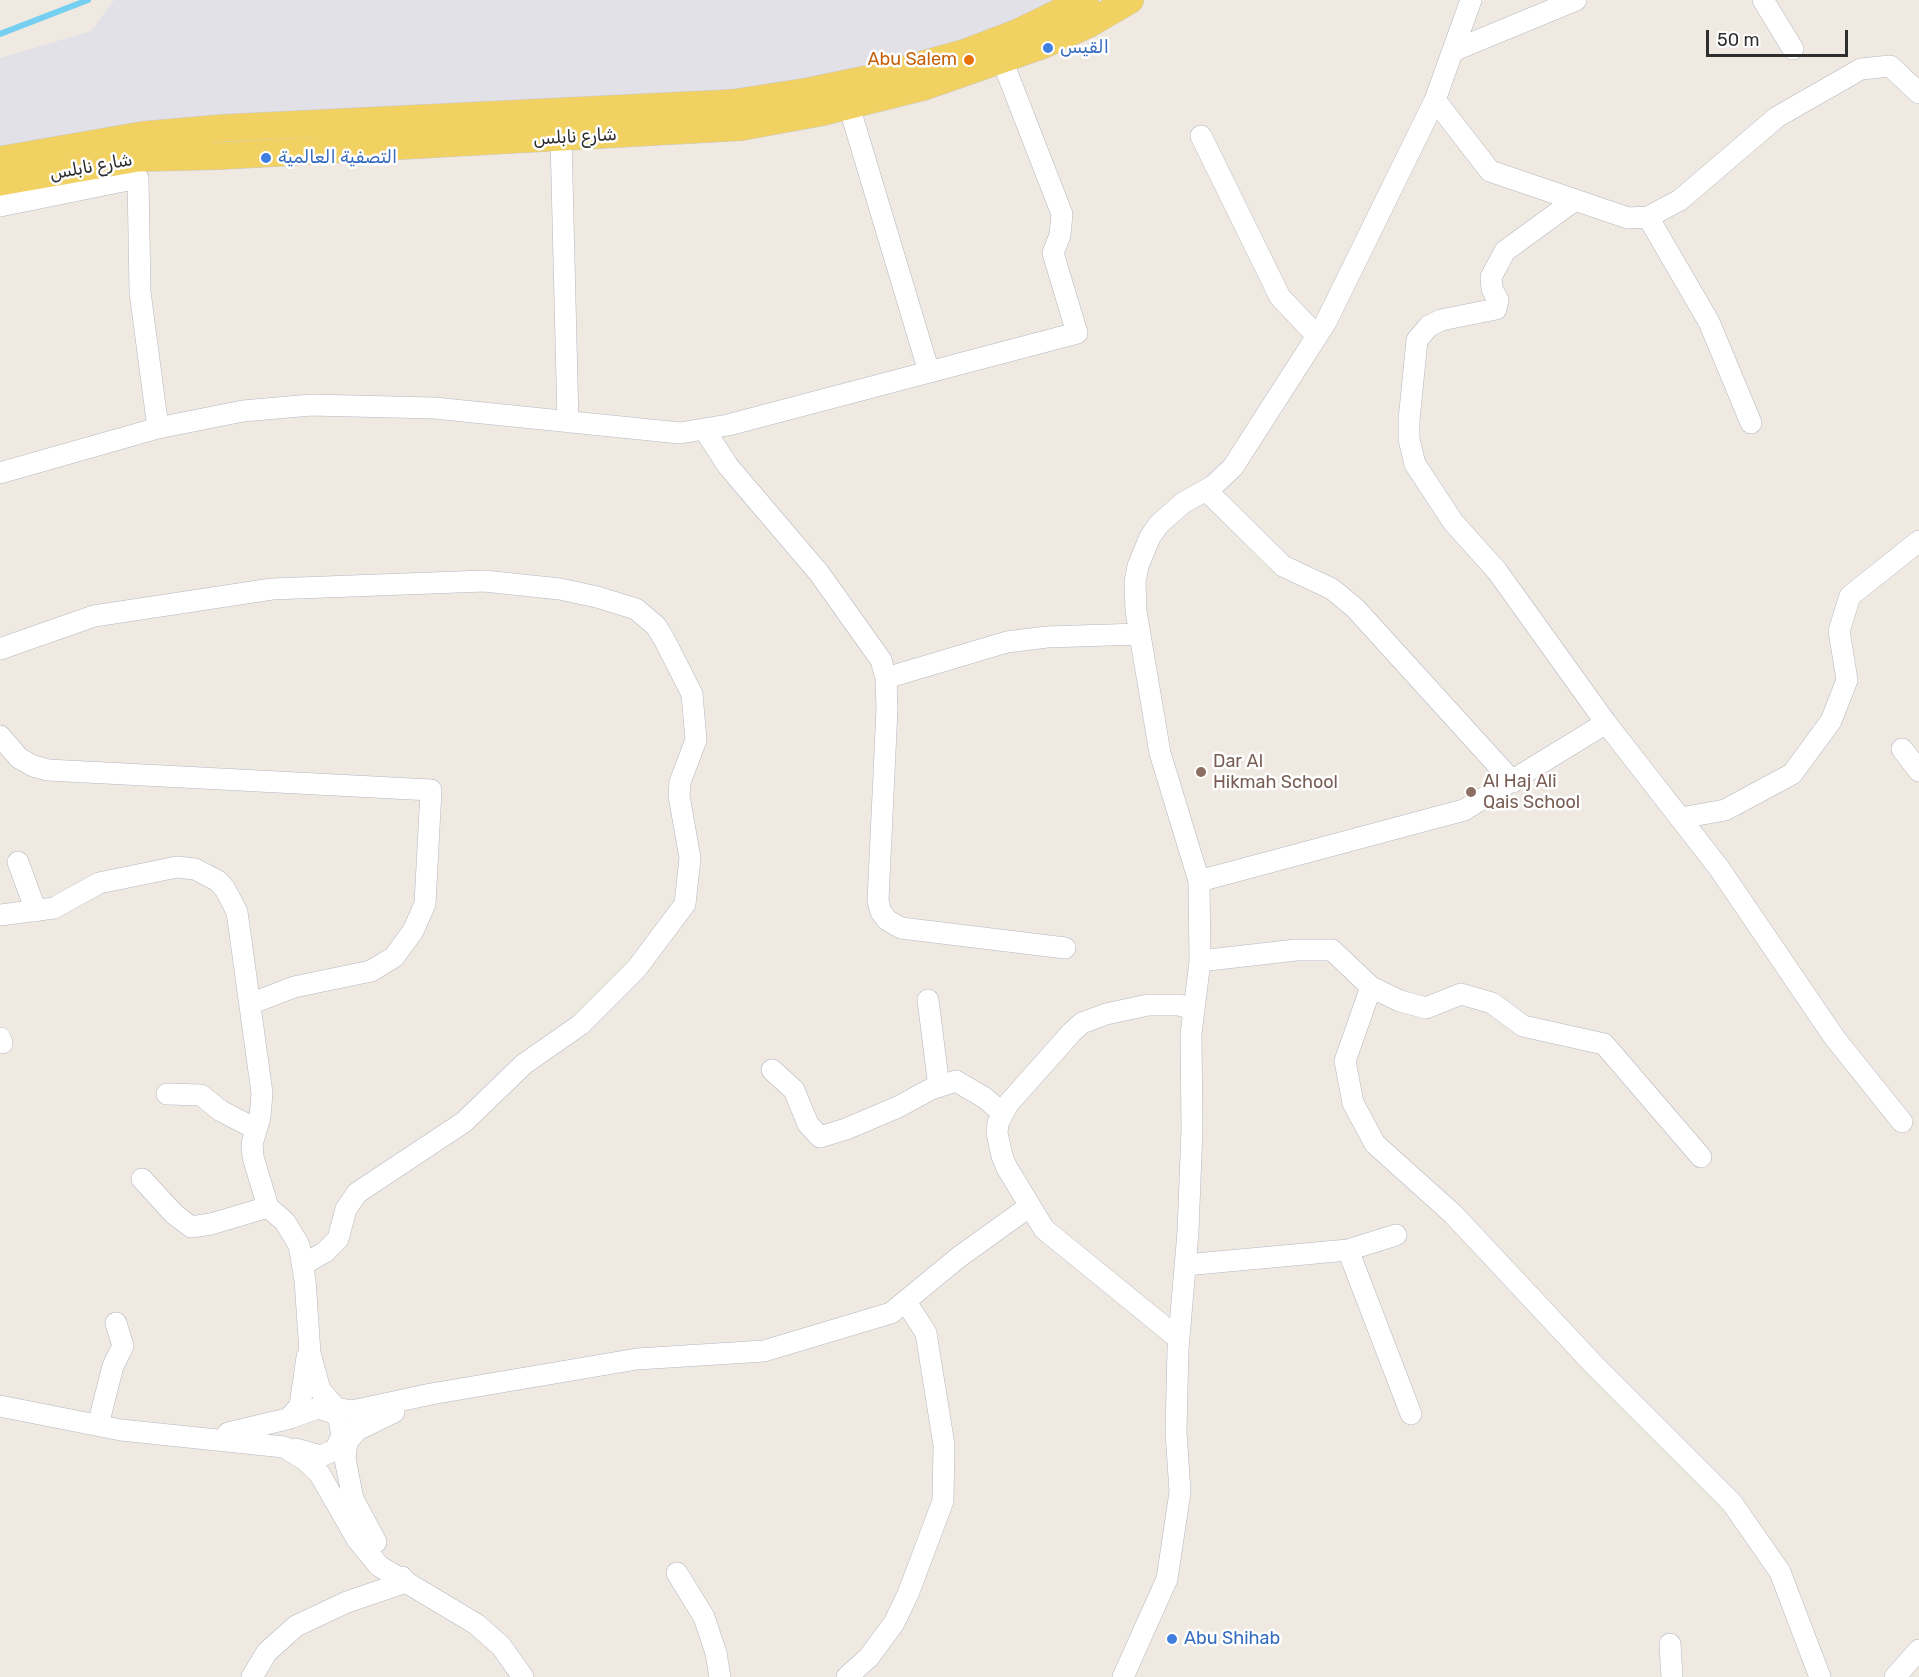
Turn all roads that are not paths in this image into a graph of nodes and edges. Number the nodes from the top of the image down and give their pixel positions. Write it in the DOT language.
graph roads {
  1 [pos="1085,0"];
  2 [pos="1130,0"];
  3 [pos="1471,0"];
  4 [pos="1576,0"];
  5 [pos="1763,0"];
  6 [pos="1793,49"];
  7 [pos="1455,50"];
  8 [pos="1002,60"];
  9 [pos="1919,93"];
  10 [pos="1435,100"];
  11 [pos="849,106"];
  12 [pos="1201,136"];
  13 [pos="561,138"];
  14 [pos="0,160"];
  15 [pos="0,182"];
  16 [pos="1575,200"];
  17 [pos="0,206"];
  18 [pos="1648,217"];
  19 [pos="1317,336"];
  20 [pos="929,372"];
  21 [pos="568,422"];
  22 [pos="1751,423"];
  23 [pos="158,428"];
  24 [pos="704,429"];
  25 [pos="0,473"];
  26 [pos="1206,490"];
  27 [pos="1919,541"];
  28 [pos="1140,634"];
  29 [pos="0,649"];
  30 [pos="886,678"];
  31 [pos="1606,723"];
  32 [pos="0,736"];
  33 [pos="1902,749"];
  34 [pos="1919,771"];
  35 [pos="1513,782"];
  36 [pos="1681,818"];
  37 [pos="18,862"];
  38 [pos="1199,881"];
  39 [pos="36,911"];
  40 [pos="0,915"];
  41 [pos="1065,948"];
  42 [pos="1200,961"];
  43 [pos="1371,987"];
  44 [pos="928,1000"];
  45 [pos="250,1004"];
  46 [pos="1194,1009"];
  47 [pos="772,1070"];
  48 [pos="939,1087"];
  49 [pos="167,1094"];
  50 [pos="1002,1113"];
  51 [pos="1902,1122"];
  52 [pos="256,1129"];
  53 [pos="1701,1157"];
  54 [pos="142,1179"];
  55 [pos="1030,1206"];
  56 [pos="268,1207"];
  57 [pos="1396,1235"];
  58 [pos="1348,1250"];
  59 [pos="304,1264"];
  60 [pos="1185,1265"];
  61 [pos="906,1302"];
  62 [pos="116,1323"];
  63 [pos="1179,1340"];
  64 [pos="308,1341"];
  65 [pos="458,1389"];
  66 [pos="0,1406"];
  67 [pos="1411,1414"];
  68 [pos="287,1419"];
  69 [pos="98,1425"];
  70 [pos="206,1438"];
  71 [pos="284,1447"];
  72 [pos="677,1573"];
  73 [pos="406,1582"];
  74 [pos="1670,1644"];
  75 [pos="1919,1650"];
  76 [pos="1897,1676"];
  77 [pos="252,1677"];
  78 [pos="522,1677"];
  79 [pos="720,1677"];
  80 [pos="847,1677"];
  81 [pos="1123,1677"];
  82 [pos="1672,1677"];
  83 [pos="1820,1677"];
  1 -- 14 [label="main road, شارع نابلس"];
  2 -- 8 [label="main road, شارع نابلس"];
  3 -- 7 [label="street"];
  4 -- 7 [label="street"];
  5 -- 6 [label="street"];
  7 -- 10 [label="street"];
  8 -- 11 [label="main road, شارع نابلس"];
  8 -- 20 [label="street"];
  9 -- 18 [label="street"];
  10 -- 16 [label="street"];
  10 -- 19 [label="street"];
  11 -- 13 [label="main road, شارع نابلس"];
  11 -- 20 [label="street"];
  12 -- 19 [label="street"];
  13 -- 15 [label="main road, شارع نابلس"];
  13 -- 21 [label="street"];
  16 -- 18 [label="street"];
  16 -- 31 [label="street"];
  17 -- 23 [label="street"];
  18 -- 22 [label="street"];
  19 -- 26 [label="street"];
  20 -- 24 [label="street"];
  21 -- 23 [label="street"];
  21 -- 24 [label="street"];
  23 -- 25 [label="street"];
  24 -- 30 [label="street"];
  26 -- 28 [label="street"];
  26 -- 35 [label="street"];
  27 -- 36 [label="street"];
  28 -- 30 [label="street"];
  28 -- 38 [label="street"];
  29 -- 59 [label="street"];
  30 -- 41 [label="street"];
  31 -- 35 [label="street"];
  31 -- 36 [label="street"];
  32 -- 45 [label="street"];
  33 -- 34 [label="street"];
  35 -- 38 [label="street"];
  36 -- 51 [label="street"];
  37 -- 39 [label="street"];
  38 -- 42 [label="street"];
  39 -- 40 [label="street"];
  39 -- 45 [label="street"];
  42 -- 43 [label="street"];
  42 -- 46 [label="street"];
  43 -- 53 [label="street"];
  43 -- 83 [label="street"];
  44 -- 48 [label="street"];
  45 -- 52 [label="street"];
  46 -- 50 [label="street"];
  46 -- 60 [label="street"];
  47 -- 48 [label="street"];
  48 -- 50 [label="street"];
  49 -- 52 [label="street"];
  50 -- 55 [label="street"];
  52 -- 56 [label="street"];
  54 -- 56 [label="street"];
  55 -- 61 [label="street"];
  55 -- 63 [label="street"];
  56 -- 59 [label="street"];
  57 -- 58 [label="street"];
  58 -- 60 [label="street"];
  58 -- 67 [label="street"];
  59 -- 64 [label="street"];
  60 -- 63 [label="street"];
  61 -- 65 [label="street"];
  61 -- 80 [label="street"];
  62 -- 69 [label="street"];
  63 -- 81 [label="street"];
  64 -- 65 [label="street"];
  64 -- 68 [label="street"];
  65 -- 73 [label="street"];
  66 -- 69 [label="street"];
  68 -- 70 [label="street"];
  68 -- 71 [label="street"];
  69 -- 70 [label="street"];
  70 -- 71 [label="street"];
  71 -- 73 [label="street"];
  72 -- 79 [label="street"];
  73 -- 77 [label="street"];
  73 -- 78 [label="street"];
  74 -- 82 [label="street"];
  75 -- 76 [label="street"];
}
